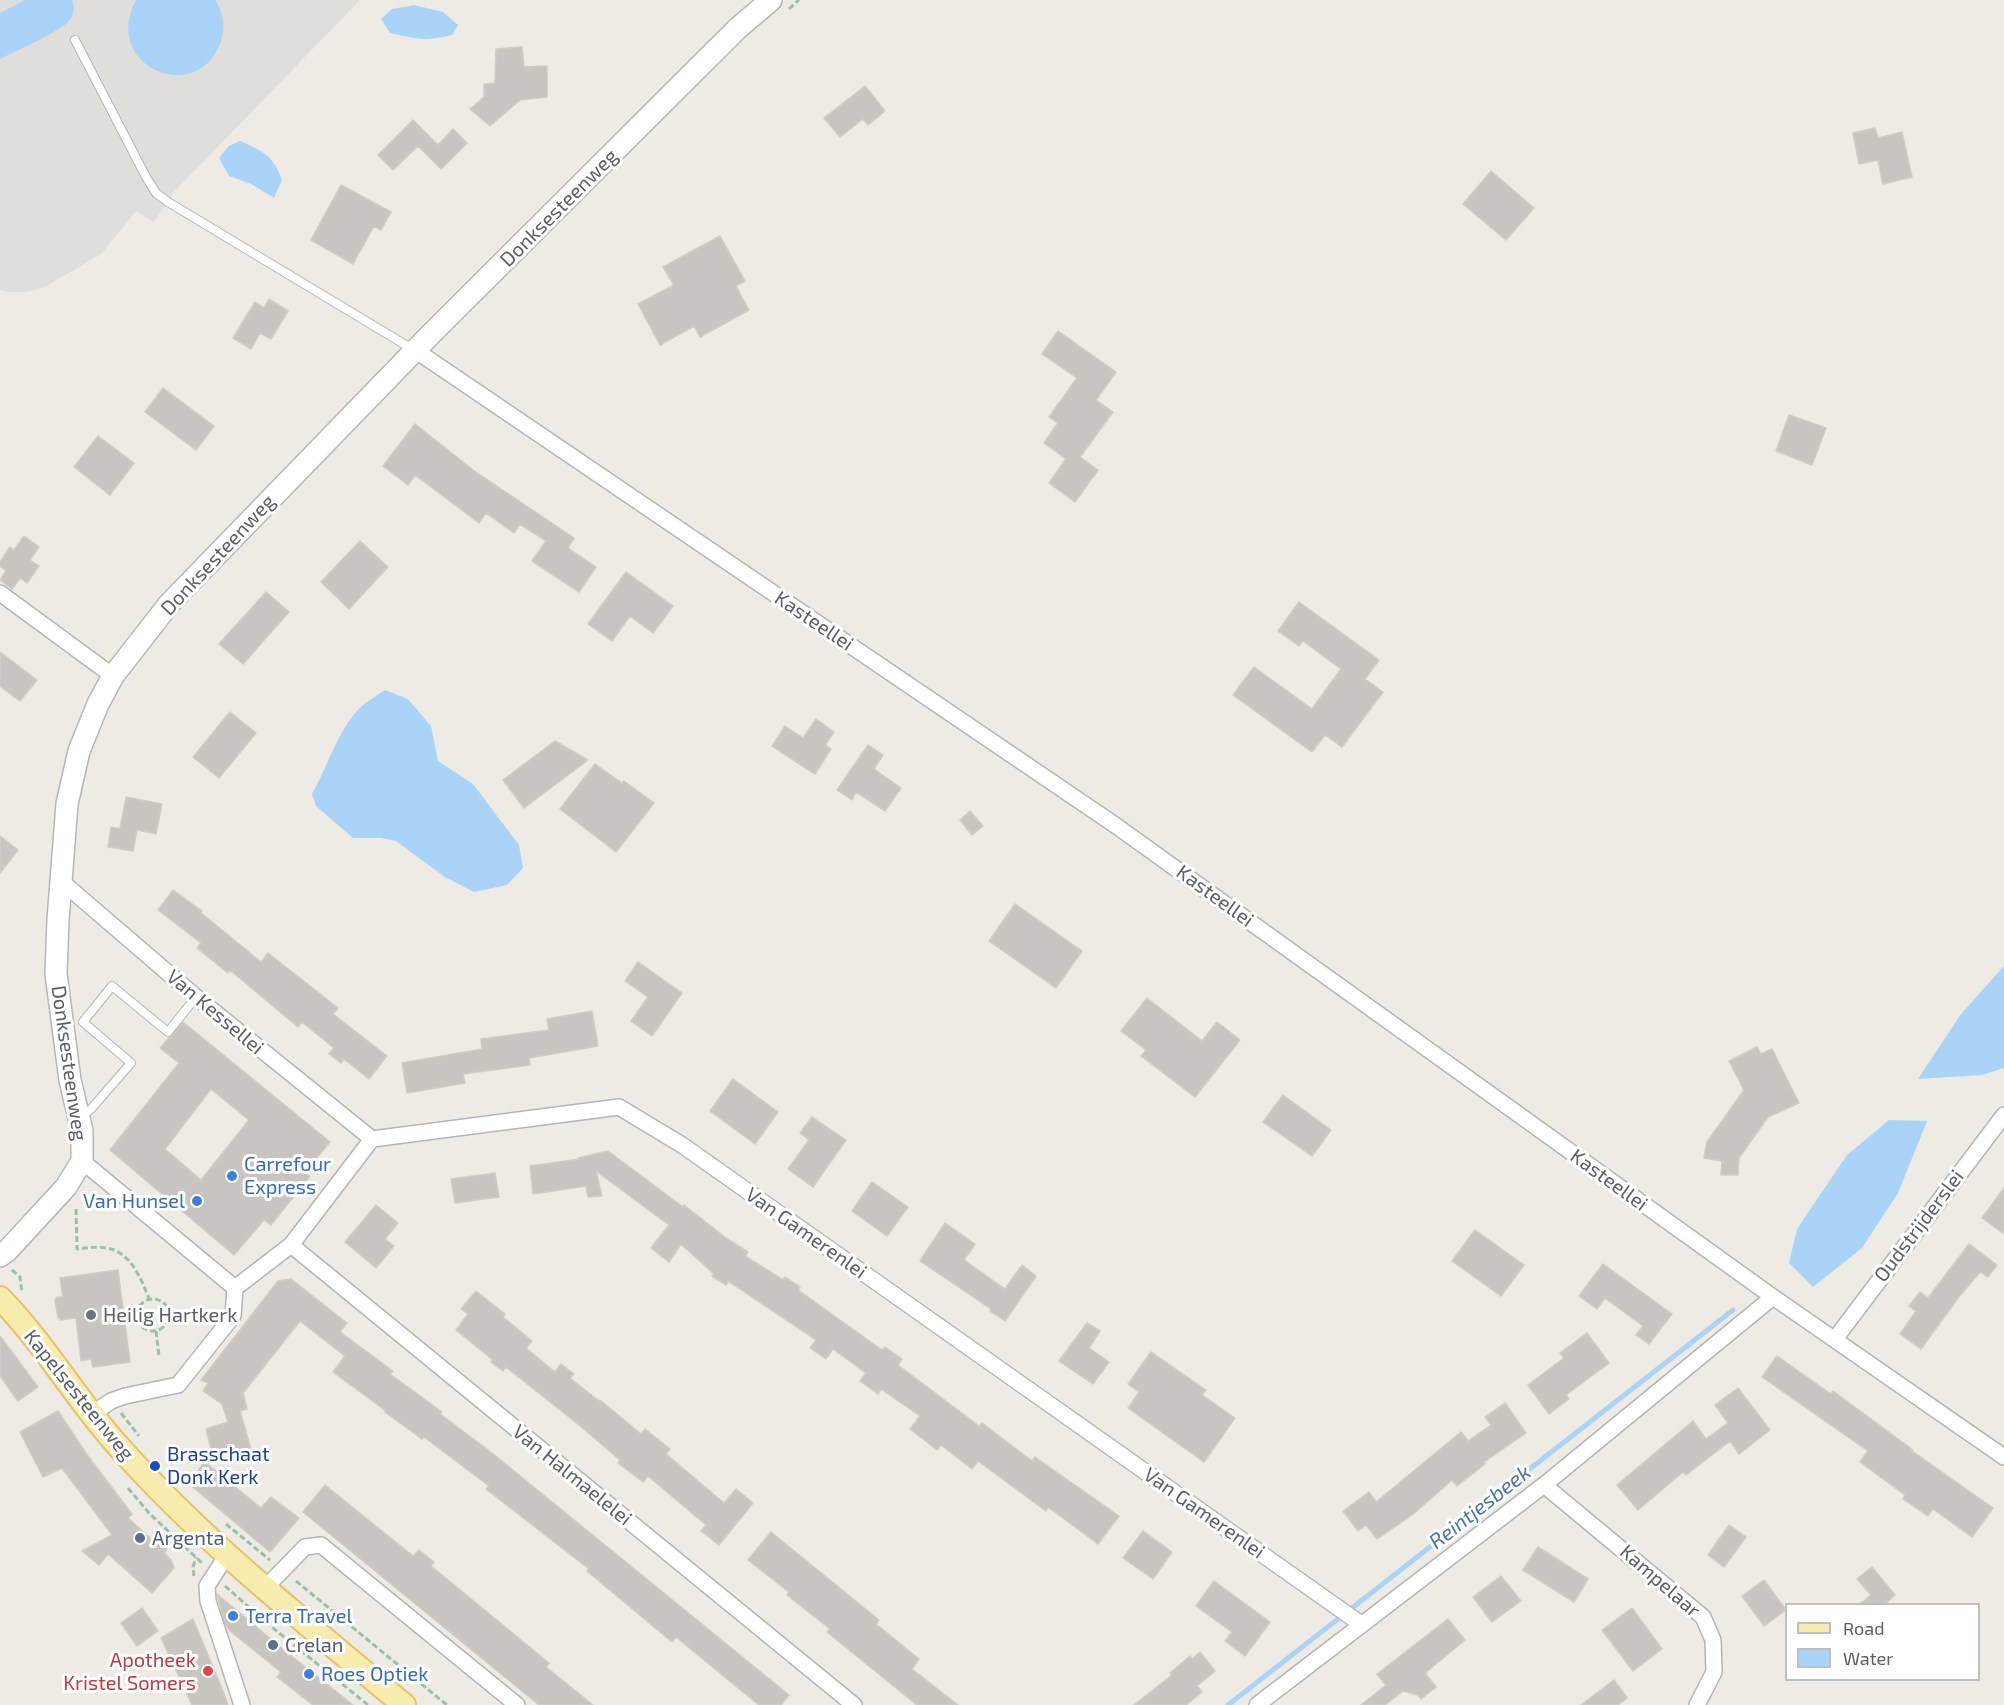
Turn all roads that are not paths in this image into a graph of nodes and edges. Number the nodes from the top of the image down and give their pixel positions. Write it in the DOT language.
graph roads {
  1 [pos="771,0"];
  2 [pos="75,40"];
  3 [pos="415,350"];
  4 [pos="0,593"];
  5 [pos="113,676"];
  6 [pos="62,881"];
  7 [pos="196,997"];
  8 [pos="2004,1115"];
  9 [pos="79,1119"];
  10 [pos="372,1139"];
  11 [pos="82,1161"];
  12 [pos="291,1245"];
  13 [pos="0,1256"];
  14 [pos="235,1288"];
  15 [pos="0,1298"];
  16 [pos="1773,1298"];
  17 [pos="1835,1339"];
  18 [pos="91,1414"];
  19 [pos="2004,1457"];
  20 [pos="1544,1485"];
  21 [pos="227,1555"];
  22 [pos="264,1589"];
  23 [pos="1361,1624"];
  24 [pos="242,1705"];
  25 [pos="404,1705"];
  26 [pos="517,1705"];
  27 [pos="854,1705"];
  28 [pos="1257,1705"];
  29 [pos="1697,1705"];
  1 -- 3 [label="street, Donksesteenweg"];
  2 -- 3 [label="lane"];
  3 -- 5 [label="street, Donksesteenweg"];
  3 -- 16 [label="street, Kasteellei"];
  4 -- 5 [label="street"];
  5 -- 6 [label="street, Donksesteenweg"];
  6 -- 7 [label="street, Van Kessellei"];
  6 -- 9 [label="street, Donksesteenweg"];
  7 -- 9 [label="lane"];
  7 -- 10 [label="street, Van Kessellei"];
  8 -- 17 [label="street, Oudstrijderslei"];
  9 -- 11 [label="street, Donksesteenweg"];
  10 -- 12 [label="street"];
  10 -- 23 [label="street, Van Gamerenlei"];
  11 -- 13 [label="street, Donksesteenweg"];
  11 -- 14 [label="street"];
  12 -- 14 [label="street"];
  12 -- 27 [label="street, Van Halmaelelei"];
  14 -- 18 [label="street"];
  15 -- 18 [label="main road, Kapelsesteenweg"];
  16 -- 17 [label="street, Kasteellei"];
  16 -- 20 [label="street"];
  17 -- 19 [label="street, Kasteellei"];
  18 -- 21 [label="main road, Kapelsesteenweg"];
  20 -- 23 [label="street"];
  20 -- 29 [label="street, Kampelaar"];
  21 -- 22 [label="main road, Kapelsesteenweg"];
  21 -- 24 [label="street"];
  22 -- 25 [label="main road, Kapelsesteenweg"];
  22 -- 26 [label="street"];
  23 -- 28 [label="street"];
}
